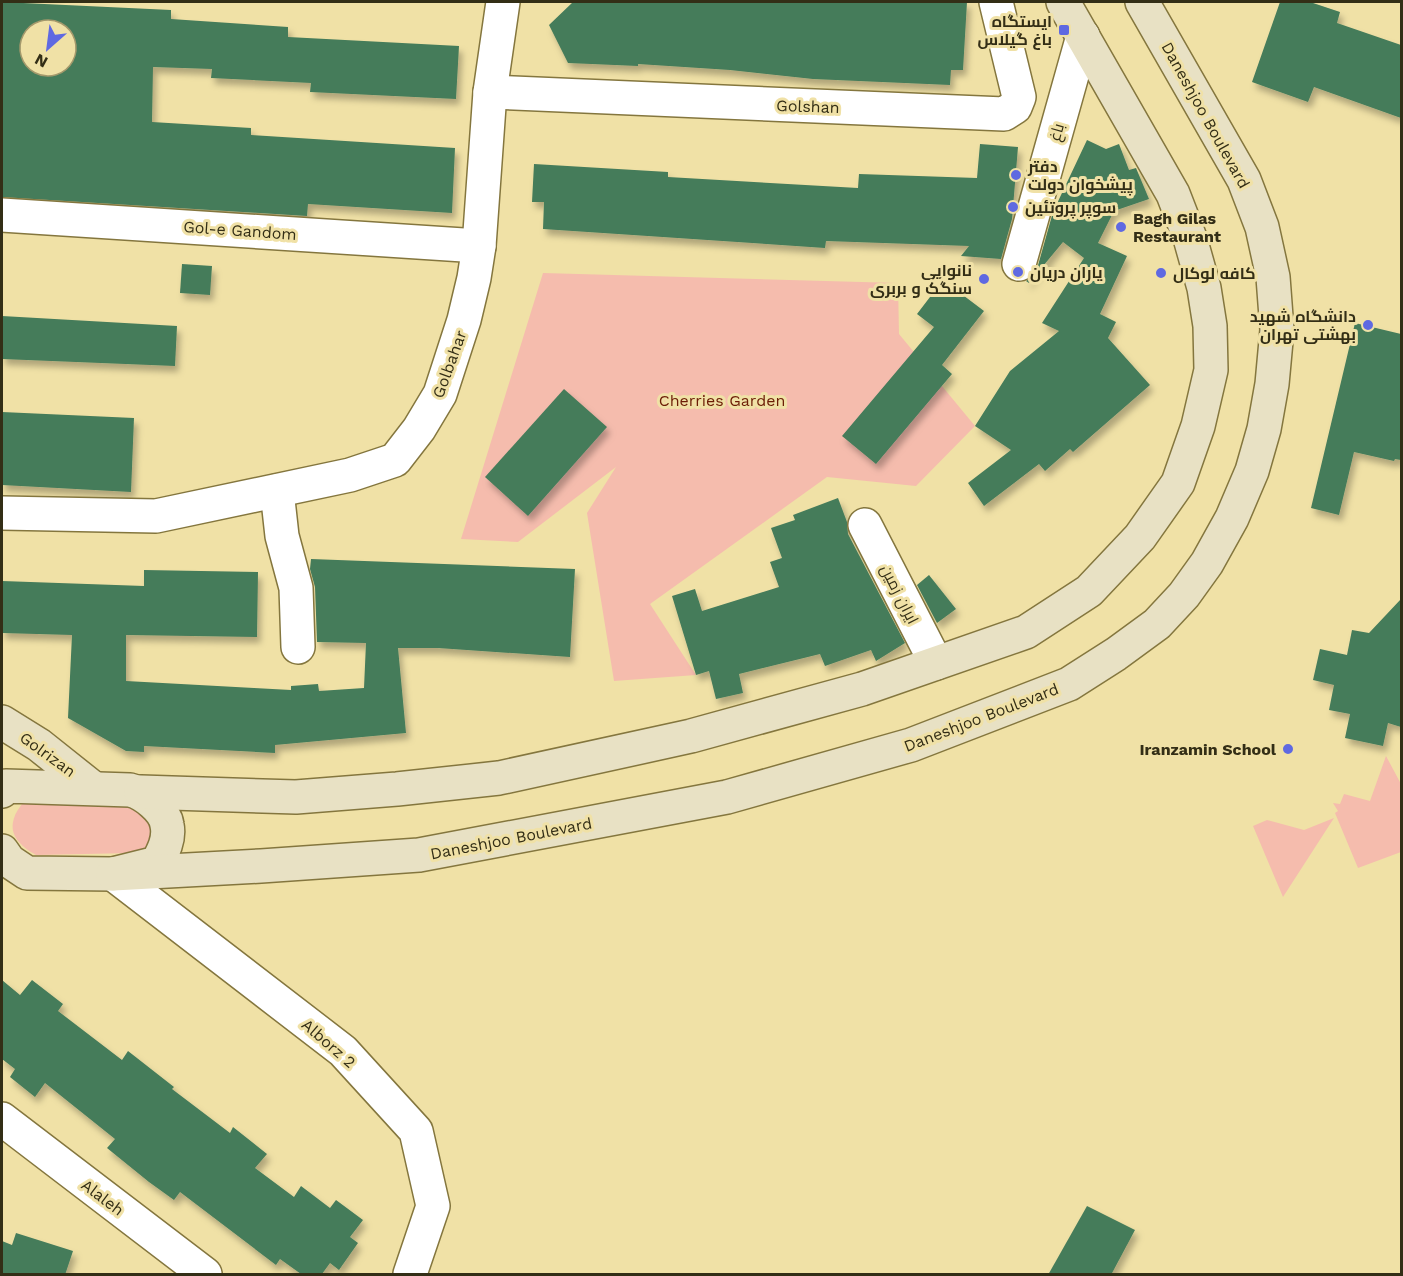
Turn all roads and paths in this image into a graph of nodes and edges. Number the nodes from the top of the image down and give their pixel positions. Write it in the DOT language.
graph roads {
  1 [pos="503,2"];
  2 [pos="996,2"];
  3 [pos="1064,2"];
  4 [pos="1142,2"];
  5 [pos="1083,36"];
  6 [pos="490,92"];
  7 [pos="2,215"];
  8 [pos="479,246"];
  9 [pos="1019,264"];
  10 [pos="277,491"];
  11 [pos="2,513"];
  12 [pos="865,525"];
  13 [pos="298,647"];
  14 [pos="936,663"];
  15 [pos="2,722"];
  16 [pos="3,787"];
  17 [pos="93,788"];
  18 [pos="141,792"];
  19 [pos="2,851"];
  20 [pos="14,872"];
  21 [pos="113,874"];
  22 [pos="2,1119"];
  23 [pos="205,1275"];
  24 [pos="410,1275"];
  1 -- 6 [label="street, Golbahar"];
  2 -- 6 [label="street, Golshan"];
  3 -- 5 [label="main road"];
  4 -- 21 [label="main road, Daneshjoo Boulevard"];
  5 -- 9 [label="street, باغ"];
  5 -- 14 [label="main road"];
  6 -- 8 [label="street, Golbahar"];
  7 -- 8 [label="street, Gol-e Gandom"];
  8 -- 10 [label="street, Golbahar"];
  10 -- 11 [label="street, Golbahar"];
  10 -- 13 [label="street"];
  12 -- 14 [label="street, ایران زمین"];
  14 -- 18 [label="main road"];
  15 -- 17 [label="main road, Golrizan"];
  16 -- 17 [label="main road"];
  17 -- 18 [label="main road"];
  18 -- 21 [label="main road"];
  19 -- 20 [label="main road"];
  20 -- 21 [label="main road"];
  21 -- 24 [label="street, Alborz 2"];
  22 -- 23 [label="street, Alaleh"];
}
